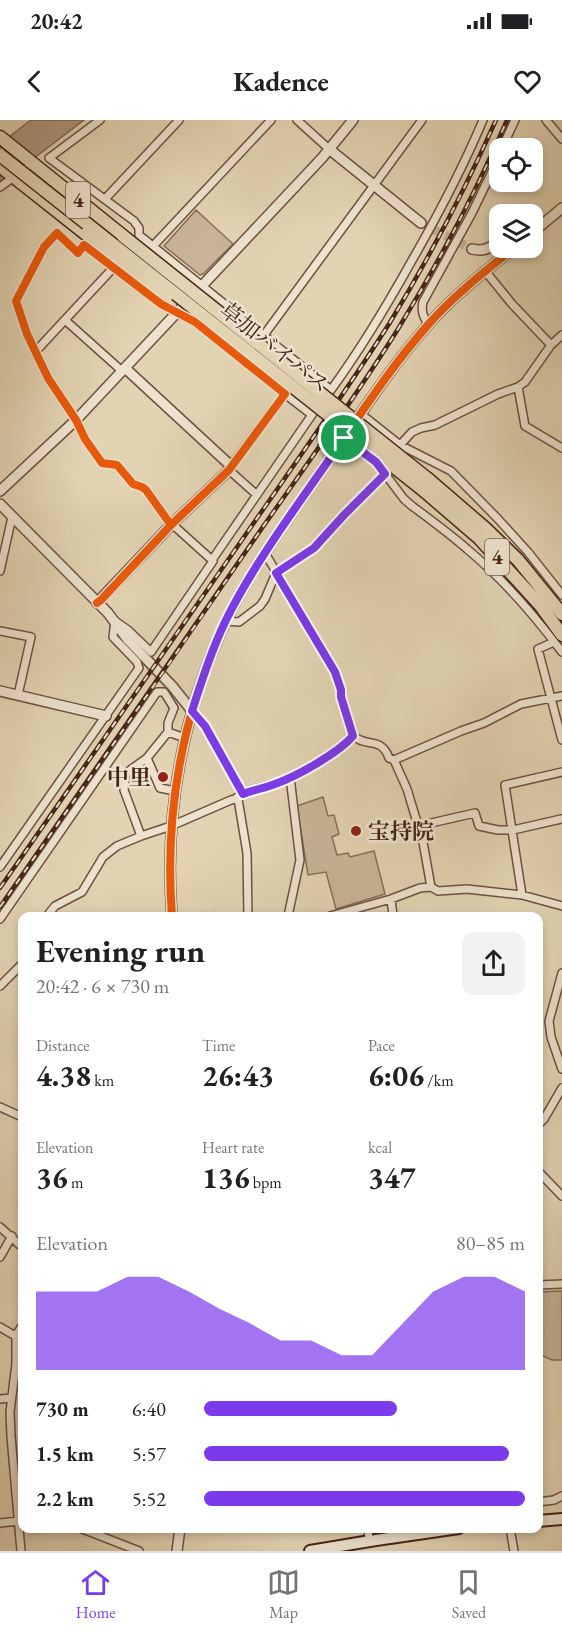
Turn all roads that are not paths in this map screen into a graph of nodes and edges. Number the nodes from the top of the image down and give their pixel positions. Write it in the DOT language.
graph roads {
  1 [pos="100,120"];
  2 [pos="179,120"];
  3 [pos="271,120"];
  4 [pos="297,120"];
  5 [pos="353,120"];
  6 [pos="422,120"];
  7 [pos="483,120"];
  8 [pos="515,120"];
  9 [pos="546,120"];
  10 [pos="1,138"];
  11 [pos="507,138"];
  12 [pos="562,139"];
  13 [pos="330,149"];
  14 [pos="0,155"];
  15 [pos="33,164"];
  16 [pos="0,166"];
  17 [pos="13,177"];
  18 [pos="489,177"];
  19 [pos="374,185"];
  20 [pos="0,187"];
  21 [pos="105,199"];
  22 [pos="562,208"];
  23 [pos="421,223"];
  24 [pos="543,223"];
  25 [pos="153,246"];
  26 [pos="489,248"];
  27 [pos="472,249"];
  28 [pos="502,258"];
  29 [pos="114,267"];
  30 [pos="486,272"];
  31 [pos="202,286"];
  32 [pos="195,310"];
  33 [pos="178,312"];
  34 [pos="65,320"];
  35 [pos="428,324"];
  36 [pos="264,335"];
  37 [pos="562,335"];
  38 [pos="551,345"];
  39 [pos="36,351"];
  40 [pos="123,370"];
  41 [pos="518,387"];
  42 [pos="331,390"];
  43 [pos="285,394"];
  44 [pos="361,414"];
  45 [pos="312,415"];
  46 [pos="76,420"];
  47 [pos="344,438"];
  48 [pos="400,445"];
  49 [pos="562,448"];
  50 [pos="230,468"];
  51 [pos="385,474"];
  52 [pos="425,484"];
  53 [pos="0,491"];
  54 [pos="256,495"];
  55 [pos="0,504"];
  56 [pos="12,517"];
  57 [pos="172,525"];
  58 [pos="266,553"];
  59 [pos="212,560"];
  60 [pos="0,571"];
  61 [pos="276,573"];
  62 [pos="562,595"];
  63 [pos="98,603"];
  64 [pos="562,614"];
  65 [pos="115,621"];
  66 [pos="226,621"];
  67 [pos="0,630"];
  68 [pos="558,639"];
  69 [pos="562,652"];
  70 [pos="0,691"];
  71 [pos="18,695"];
  72 [pos="562,696"];
  73 [pos="552,698"];
  74 [pos="192,711"];
  75 [pos="106,716"];
  76 [pos="168,732"];
  77 [pos="353,736"];
  78 [pos="185,738"];
  79 [pos="562,740"];
  80 [pos="147,758"];
  81 [pos="394,760"];
  82 [pos="562,772"];
  83 [pos="290,777"];
  84 [pos="175,791"];
  85 [pos="240,796"];
  86 [pos="562,818"];
  87 [pos="171,826"];
  88 [pos="418,826"];
  89 [pos="562,827"];
  90 [pos="513,830"];
  91 [pos="141,836"];
  92 [pos="0,867"];
  93 [pos="431,887"];
  94 [pos="522,895"];
  95 [pos="391,899"];
  96 [pos="562,905"];
  97 [pos="50,912"];
  98 [pos="169,912"];
  99 [pos="248,912"];
  100 [pos="289,912"];
  101 [pos="355,912"];
  102 [pos="393,912"];
  103 [pos="0,919"];
  104 [pos="18,969"];
  105 [pos="562,974"];
  106 [pos="0,986"];
  107 [pos="562,1069"];
  108 [pos="562,1088"];
  109 [pos="0,1107"];
  110 [pos="18,1115"];
  111 [pos="543,1120"];
  112 [pos="543,1176"];
  113 [pos="562,1196"];
  114 [pos="0,1227"];
  115 [pos="12,1236"];
  116 [pos="18,1243"];
  117 [pos="0,1257"];
  118 [pos="562,1284"];
  119 [pos="543,1285"];
  120 [pos="0,1327"];
  121 [pos="18,1336"];
  122 [pos="18,1346"];
  123 [pos="11,1398"];
  124 [pos="0,1399"];
  125 [pos="18,1489"];
  126 [pos="562,1496"];
  127 [pos="543,1501"];
  128 [pos="562,1519"];
  129 [pos="18,1521"];
  130 [pos="543,1521"];
  131 [pos="0,1523"];
  132 [pos="19,1533"];
  133 [pos="93,1533"];
  134 [pos="179,1533"];
  135 [pos="368,1533"];
  136 [pos="424,1533"];
  137 [pos="511,1533"];
  138 [pos="369,1541"];
  139 [pos="21,1551"];
  140 [pos="139,1551"];
  141 [pos="177,1551"];
  142 [pos="310,1551"];
  143 [pos="514,1551"];
  1 -- 21 [label="street"];
  2 -- 21 [label="street"];
  3 -- 25 [label="street"];
  4 -- 13 [label="street"];
  5 -- 13 [label="street"];
  6 -- 19 [label="street"];
  7 -- 42 [label="street"];
  8 -- 11 [label="street"];
  9 -- 12 [label="street"];
  10 -- 15 [label="highway, 草加バイパス / 4"];
  13 -- 19 [label="street"];
  13 -- 31 [label="street"];
  14 -- 32 [label="highway, 草加バイパス / 4, bridge"];
  15 -- 17 [label="street"];
  15 -- 52 [label="highway, 草加バイパス / 4, bridge"];
  16 -- 17 [label="highway"];
  17 -- 20 [label="street"];
  17 -- 32 [label="highway, bridge"];
  18 -- 35 [label="street"];
  19 -- 23 [label="street"];
  19 -- 36 [label="street"];
  21 -- 25 [label="street"];
  22 -- 24 [label="street"];
  25 -- 31 [label="street"];
  26 -- 27 [label="street"];
  28 -- 30 [label="street"];
  29 -- 33 [label="street"];
  29 -- 34 [label="street"];
  29 -- 39 [label="street"];
  30 -- 35 [label="street"];
  30 -- 38 [label="street"];
  31 -- 33 [label="street"];
  31 -- 36 [label="street"];
  32 -- 52 [label="highway, 草加バイパス / 4, bridge"];
  33 -- 40 [label="street"];
  33 -- 43 [label="street"];
  34 -- 39 [label="street"];
  34 -- 40 [label="street"];
  35 -- 44 [label="street"];
  36 -- 42 [label="street"];
  37 -- 38 [label="street"];
  38 -- 41 [label="street"];
  39 -- 46 [label="street"];
  40 -- 46 [label="street"];
  40 -- 50 [label="street"];
  41 -- 48 [label="street"];
  41 -- 49 [label="street"];
  42 -- 45 [label="street"];
  43 -- 45 [label="street"];
  43 -- 50 [label="street"];
  44 -- 47 [label="street"];
  44 -- 48 [label="street"];
  45 -- 54 [label="street"];
  46 -- 53 [label="street"];
  46 -- 57 [label="street"];
  47 -- 51 [label="street"];
  47 -- 58 [label="street"];
  48 -- 62 [label="street"];
  50 -- 54 [label="street"];
  50 -- 57 [label="street"];
  51 -- 61 [label="street"];
  51 -- 68 [label="street"];
  52 -- 64 [label="highway, 草加バイパス / 4"];
  52 -- 68 [label="highway, 草加バイパス / 4"];
  54 -- 59 [label="street"];
  55 -- 56 [label="street"];
  56 -- 60 [label="street"];
  56 -- 63 [label="street"];
  57 -- 59 [label="street"];
  57 -- 63 [label="street"];
  58 -- 61 [label="street"];
  58 -- 66 [label="street"];
  59 -- 65 [label="street"];
  61 -- 66 [label="street"];
  61 -- 77 [label="street"];
  63 -- 65 [label="street"];
  65 -- 74 [label="street"];
  65 -- 75 [label="street"];
  66 -- 74 [label="street"];
  67 -- 71 [label="street"];
  68 -- 69 [label="street"];
  68 -- 73 [label="street"];
  70 -- 71 [label="street"];
  71 -- 75 [label="street"];
  72 -- 73 [label="street"];
  73 -- 79 [label="street"];
  73 -- 81 [label="street"];
  74 -- 78 [label="street"];
  74 -- 85 [label="street"];
  75 -- 92 [label="street"];
  76 -- 78 [label="street"];
  76 -- 80 [label="street"];
  76 -- 103 [label="street"];
  77 -- 81 [label="street"];
  77 -- 83 [label="street"];
  78 -- 84 [label="street"];
  80 -- 84 [label="street"];
  80 -- 91 [label="street"];
  81 -- 88 [label="street"];
  82 -- 90 [label="street"];
  83 -- 85 [label="street"];
  83 -- 100 [label="street"];
  84 -- 87 [label="street"];
  85 -- 87 [label="street"];
  85 -- 99 [label="street"];
  86 -- 89 [label="street"];
  86 -- 90 [label="street"];
  87 -- 91 [label="street"];
  87 -- 98 [label="street"];
  88 -- 90 [label="street"];
  88 -- 93 [label="street"];
  90 -- 94 [label="street"];
  91 -- 97 [label="street"];
  93 -- 94 [label="street"];
  93 -- 95 [label="street"];
  94 -- 96 [label="street"];
  95 -- 101 [label="street"];
  95 -- 102 [label="street"];
  104 -- 106 [label="street"];
  105 -- 107 [label="street"];
  108 -- 111 [label="street"];
  109 -- 110 [label="street"];
  112 -- 113 [label="street"];
  114 -- 115 [label="street"];
  115 -- 116 [label="street"];
  115 -- 117 [label="street"];
  118 -- 119 [label="street"];
  120 -- 121 [label="street"];
  122 -- 123 [label="street"];
  123 -- 124 [label="street"];
  123 -- 125 [label="street"];
  126 -- 127 [label="street"];
  128 -- 130 [label="main road"];
  129 -- 131 [label="street"];
  132 -- 139 [label="street"];
  133 -- 140 [label="street"];
  134 -- 141 [label="street"];
  135 -- 138 [label="street"];
  136 -- 138 [label="main road"];
  137 -- 143 [label="street"];
  138 -- 142 [label="main road"];
}
